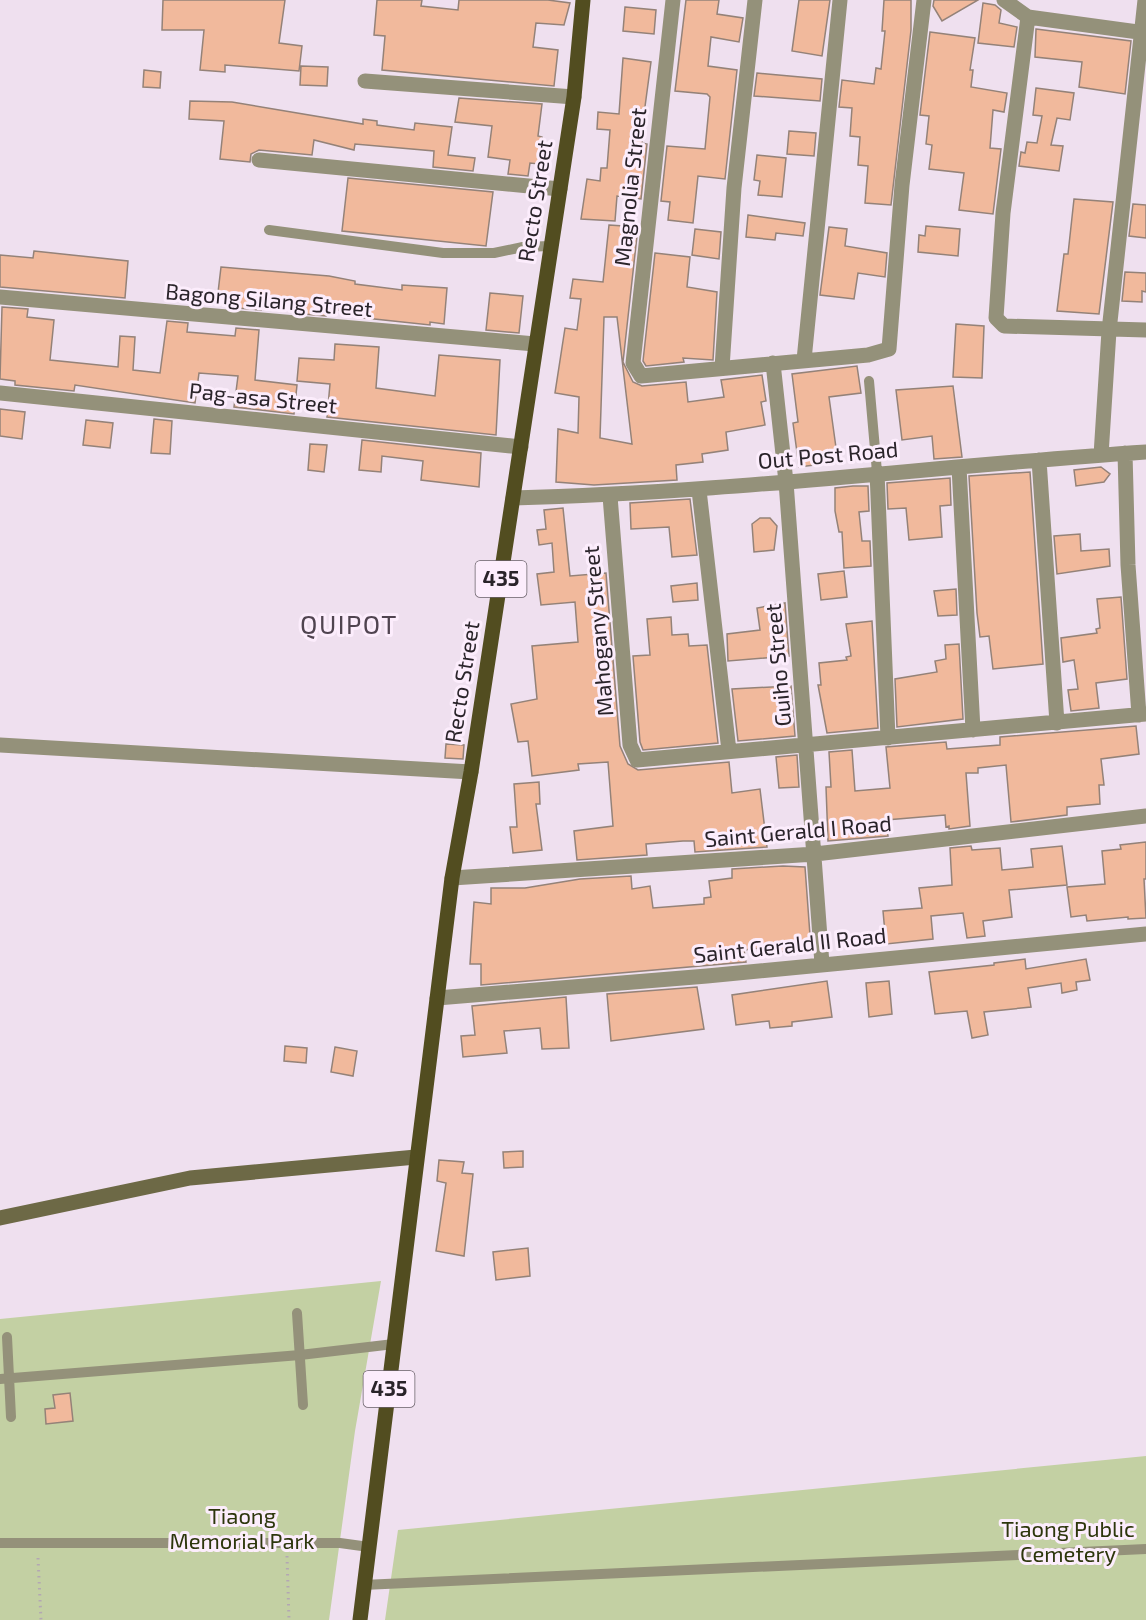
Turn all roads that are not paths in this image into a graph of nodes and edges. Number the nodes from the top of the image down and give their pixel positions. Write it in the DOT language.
graph roads {
  1 [pos="583,0"];
  2 [pos="673,0"];
  3 [pos="755,0"];
  4 [pos="840,0"];
  5 [pos="924,0"];
  6 [pos="1004,0"];
  7 [pos="1145,0"];
  8 [pos="1028,17"];
  9 [pos="1144,33"];
  10 [pos="365,81"];
  11 [pos="574,97"];
  12 [pos="259,160"];
  13 [pos="560,189"];
  14 [pos="269,230"];
  15 [pos="550,246"];
  16 [pos="0,297"];
  17 [pos="1146,330"];
  18 [pos="1109,331"];
  19 [pos="536,344"];
  20 [pos="804,360"];
  21 [pos="773,363"];
  22 [pos="722,368"];
  23 [pos="869,381"];
  24 [pos="0,393"];
  25 [pos="521,447"];
  26 [pos="1146,452"];
  27 [pos="1125,453"];
  28 [pos="1101,455"];
  29 [pos="1039,460"];
  30 [pos="959,466"];
  31 [pos="877,472"];
  32 [pos="786,482"];
  33 [pos="699,490"];
  34 [pos="610,496"];
  35 [pos="513,498"];
  36 [pos="1143,714"];
  37 [pos="1057,723"];
  38 [pos="973,730"];
  39 [pos="888,738"];
  40 [pos="807,744"];
  41 [pos="0,745"];
  42 [pos="729,751"];
  43 [pos="471,772"];
  44 [pos="1146,816"];
  45 [pos="815,854"];
  46 [pos="452,878"];
  47 [pos="1146,934"];
  48 [pos="822,964"];
  49 [pos="437,998"];
  50 [pos="416,1157"];
  51 [pos="0,1218"];
  52 [pos="297,1312"];
  53 [pos="7,1337"];
  54 [pos="394,1344"];
  55 [pos="300,1355"];
  56 [pos="5,1378"];
  57 [pos="303,1405"];
  58 [pos="11,1418"];
  59 [pos="0,1543"];
  60 [pos="369,1547"];
  61 [pos="1146,1549"];
  62 [pos="363,1585"];
  63 [pos="360,1620"];
  1 -- 11 [label="main road, Recto Street / 435"];
  2 -- 22 [label="street, Magnolia Street"];
  3 -- 22 [label="street"];
  4 -- 20 [label="street"];
  5 -- 20 [label="street"];
  6 -- 8 [label="street"];
  7 -- 9 [label="street"];
  8 -- 9 [label="street"];
  8 -- 18 [label="street"];
  9 -- 18 [label="street"];
  10 -- 11 [label="street"];
  11 -- 13 [label="main road, Recto Street / 435"];
  12 -- 13 [label="street"];
  13 -- 15 [label="main road, Recto Street / 435"];
  14 -- 15 [label="lane"];
  15 -- 19 [label="main road, Recto Street / 435"];
  16 -- 19 [label="street, Bagong Silang Street"];
  17 -- 18 [label="street"];
  18 -- 28 [label="street"];
  19 -- 25 [label="main road, Recto Street / 435"];
  20 -- 21 [label="street"];
  21 -- 22 [label="street"];
  21 -- 32 [label="street, Guiho Street"];
  23 -- 31 [label="lane"];
  24 -- 25 [label="street, Pag-asa Street"];
  25 -- 35 [label="main road, Recto Street / 435"];
  26 -- 27 [label="street, Out Post Road"];
  27 -- 28 [label="street, Out Post Road"];
  27 -- 36 [label="street"];
  28 -- 29 [label="street, Out Post Road"];
  29 -- 30 [label="street, Out Post Road"];
  29 -- 37 [label="street"];
  30 -- 31 [label="street, Out Post Road"];
  30 -- 38 [label="street"];
  31 -- 32 [label="street, Out Post Road"];
  31 -- 39 [label="street"];
  32 -- 33 [label="street, Out Post Road"];
  32 -- 40 [label="street, Guiho Street"];
  33 -- 34 [label="street, Out Post Road"];
  33 -- 42 [label="street"];
  34 -- 35 [label="street, Out Post Road"];
  34 -- 42 [label="street, Mahogany Street"];
  35 -- 43 [label="main road, Recto Street / 435"];
  36 -- 37 [label="street"];
  37 -- 38 [label="street"];
  38 -- 39 [label="street"];
  39 -- 40 [label="street"];
  40 -- 42 [label="street"];
  40 -- 45 [label="street, Guiho Street"];
  41 -- 43 [label="street"];
  43 -- 46 [label="main road, Recto Street / 435"];
  44 -- 45 [label="street, Saint Gerald I Road"];
  45 -- 46 [label="street, Saint Gerald I Road"];
  45 -- 48 [label="street, Guiho Street"];
  46 -- 49 [label="main road, Recto Street / 435"];
  47 -- 48 [label="street, Saint Gerald II Road"];
  48 -- 49 [label="street, Saint Gerald II Road"];
  49 -- 50 [label="main road, Recto Street / 435"];
  50 -- 51 [label="street"];
  50 -- 54 [label="main road, 435"];
  52 -- 55 [label="lane"];
  53 -- 56 [label="lane"];
  54 -- 55 [label="lane"];
  54 -- 60 [label="main road, 435"];
  55 -- 56 [label="lane"];
  55 -- 57 [label="lane"];
  56 -- 58 [label="lane"];
  59 -- 60 [label="lane"];
  60 -- 62 [label="main road, 435"];
  61 -- 62 [label="lane"];
  62 -- 63 [label="main road, 435"];
}
